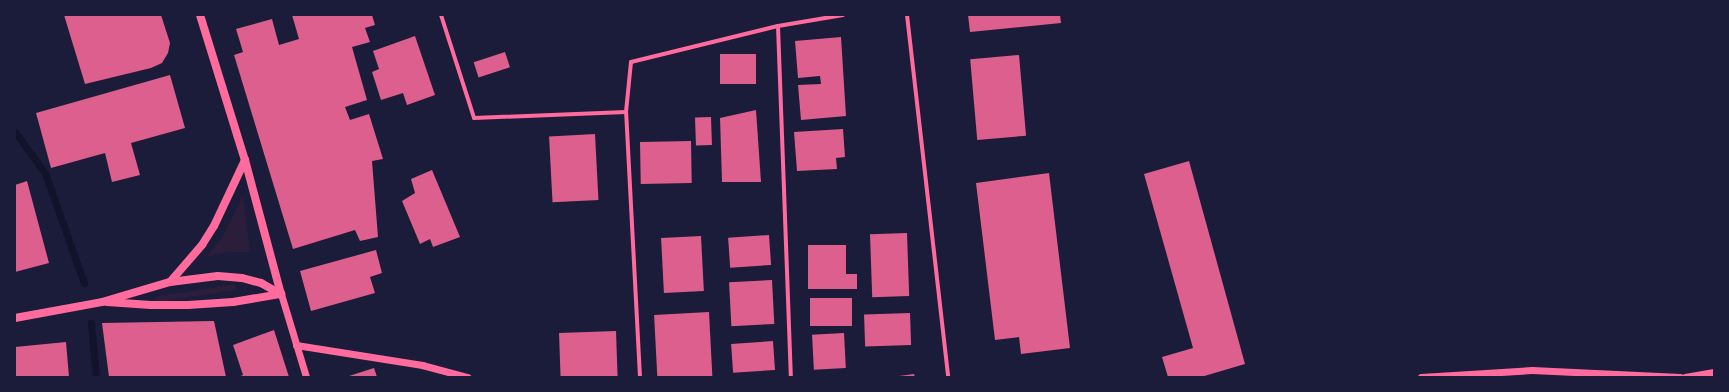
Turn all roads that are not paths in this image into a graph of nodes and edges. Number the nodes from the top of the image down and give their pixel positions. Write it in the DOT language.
graph roads {
  1 [pos="200,15"];
  2 [pos="441,15"];
  3 [pos="843,15"];
  4 [pos="907,15"];
  5 [pos="778,26"];
  6 [pos="626,112"];
  7 [pos="245,160"];
  8 [pos="170,282"];
  9 [pos="281,294"];
  10 [pos="102,302"];
  11 [pos="15,318"];
  12 [pos="296,345"];
  13 [pos="1714,372"];
  14 [pos="306,377"];
  15 [pos="467,377"];
  16 [pos="640,377"];
  17 [pos="791,377"];
  18 [pos="948,377"];
  19 [pos="1422,377"];
  20 [pos="1680,377"];
  21 [pos="1685,377"];
  1 -- 7 [label="main road"];
  2 -- 6 [label="street"];
  3 -- 5 [label="street"];
  4 -- 18 [label="street"];
  5 -- 6 [label="street"];
  5 -- 17 [label="street"];
  6 -- 16 [label="street"];
  7 -- 8 [label="main road"];
  7 -- 9 [label="main road"];
  8 -- 9 [label="main road"];
  8 -- 10 [label="main road"];
  9 -- 10 [label="main road"];
  9 -- 12 [label="street"];
  10 -- 11 [label="main road"];
  12 -- 14 [label="street"];
  12 -- 15 [label="street"];
  13 -- 21 [label="street"];
  19 -- 20 [label="street"];
}
